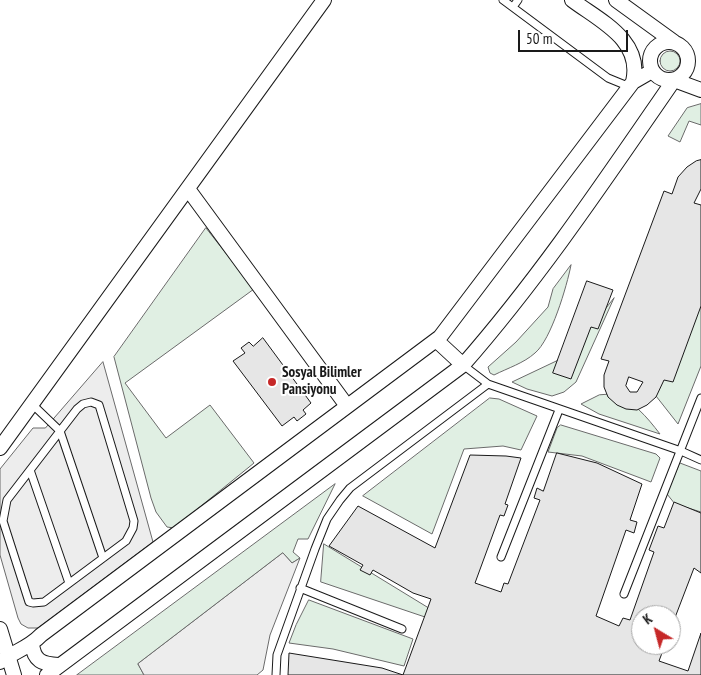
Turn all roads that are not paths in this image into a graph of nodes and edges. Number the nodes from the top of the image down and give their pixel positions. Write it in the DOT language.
graph roads {
  1 [pos="324,0"];
  2 [pos="503,0"];
  3 [pos="518,0"];
  4 [pos="572,0"];
  5 [pos="616,0"];
  6 [pos="513,7"];
  7 [pos="674,42"];
  8 [pos="632,51"];
  9 [pos="686,51"];
  10 [pos="701,58"];
  11 [pos="651,66"];
  12 [pos="674,80"];
  13 [pos="632,85"];
  14 [pos="701,90"];
  15 [pos="188,189"];
  16 [pos="436,340"];
  17 [pos="463,365"];
  18 [pos="488,384"];
  19 [pos="701,398"];
  20 [pos="32,404"];
  21 [pos="347,406"];
  22 [pos="558,410"];
  23 [pos="60,431"];
  24 [pos="0,448"];
  25 [pos="680,451"];
  26 [pos="701,460"];
  27 [pos="30,470"];
  28 [pos="500,557"];
  29 [pos="103,558"];
  30 [pos="69,583"];
  31 [pos="300,588"];
  32 [pos="624,594"];
  33 [pos="0,629"];
  34 [pos="402,629"];
  35 [pos="32,644"];
  36 [pos="4,660"];
  37 [pos="58,666"];
  38 [pos="14,675"];
  39 [pos="47,675"];
  40 [pos="276,675"];
  1 -- 15 [label="street"];
  2 -- 6 [label="lane"];
  3 -- 6 [label="lane"];
  4 -- 8 [label="street"];
  5 -- 7 [label="street"];
  6 -- 13 [label="lane"];
  7 -- 9 [label="street"];
  7 -- 11 [label="street"];
  8 -- 11 [label="street"];
  8 -- 13 [label="street"];
  9 -- 10 [label="street"];
  9 -- 12 [label="street"];
  11 -- 12 [label="street"];
  11 -- 13 [label="street"];
  12 -- 14 [label="street"];
  12 -- 17 [label="street"];
  13 -- 16 [label="street"];
  15 -- 20 [label="street"];
  15 -- 21 [label="street"];
  16 -- 17 [label="street"];
  16 -- 21 [label="street"];
  17 -- 18 [label="lane"];
  17 -- 37 [label="street"];
  18 -- 22 [label="lane"];
  18 -- 31 [label="lane"];
  19 -- 25 [label="lane"];
  20 -- 23 [label="lane"];
  20 -- 24 [label="street"];
  21 -- 35 [label="street"];
  22 -- 25 [label="lane"];
  22 -- 28 [label="lane"];
  23 -- 27 [label="lane"];
  23 -- 29 [label="lane"];
  23 -- 29 [label="lane"];
  25 -- 26 [label="lane"];
  25 -- 32 [label="lane"];
  27 -- 30 [label="lane"];
  27 -- 30 [label="lane"];
  29 -- 30 [label="lane"];
  31 -- 34 [label="lane"];
  31 -- 40 [label="lane"];
  33 -- 36 [label="street"];
  35 -- 36 [label="street"];
  35 -- 37 [label="street"];
  36 -- 38 [label="street"];
  37 -- 39 [label="street"];
}
